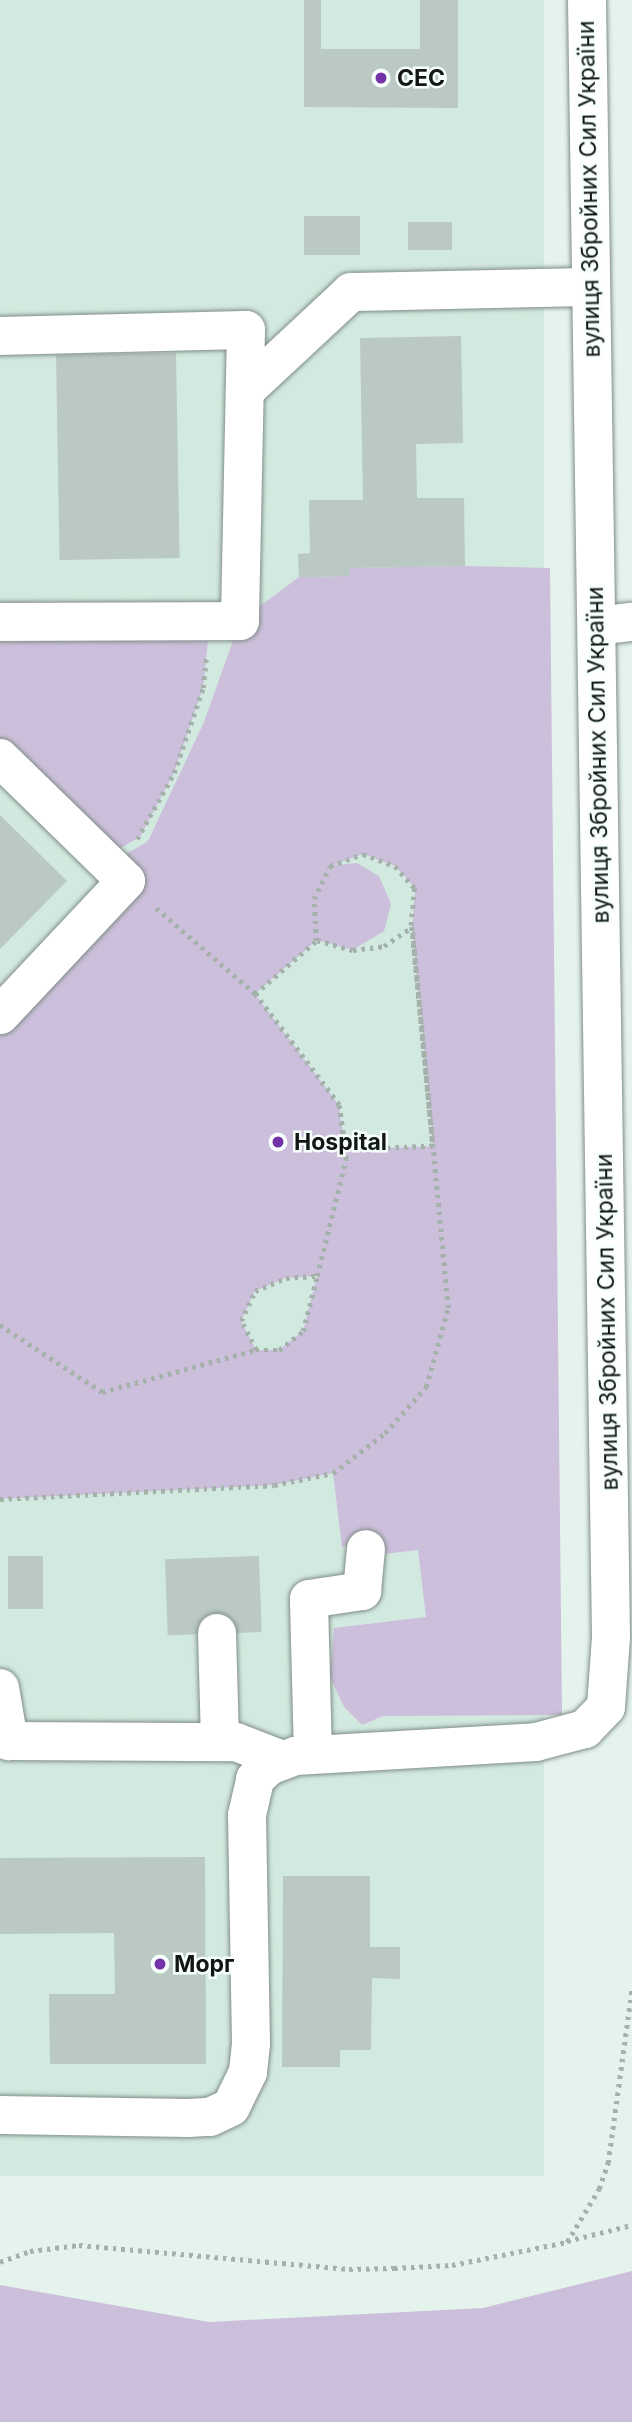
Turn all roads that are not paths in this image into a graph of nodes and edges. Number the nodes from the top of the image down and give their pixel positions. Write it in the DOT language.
graph roads {
  1 [pos="587,0"];
  2 [pos="590,287"];
  3 [pos="0,336"];
  4 [pos="245,391"];
  5 [pos="0,622"];
  6 [pos="614,624"];
  7 [pos="0,758"];
  8 [pos="0,1015"];
  9 [pos="366,1549"];
  10 [pos="217,1633"];
  11 [pos="0,1688"];
  12 [pos="220,1742"];
  13 [pos="297,1757"];
  14 [pos="0,2115"];
  1 -- 2 [label="street, вулиця Збройних Сил України"];
  2 -- 4 [label="street"];
  2 -- 6 [label="street, вулиця Збройних Сил України"];
  3 -- 4 [label="street"];
  4 -- 5 [label="street"];
  6 -- 13 [label="street, вулиця Збройних Сил України"];
  7 -- 8 [label="street"];
  9 -- 13 [label="street"];
  10 -- 12 [label="street"];
  11 -- 12 [label="street"];
  12 -- 13 [label="street"];
  13 -- 14 [label="street"];
}
